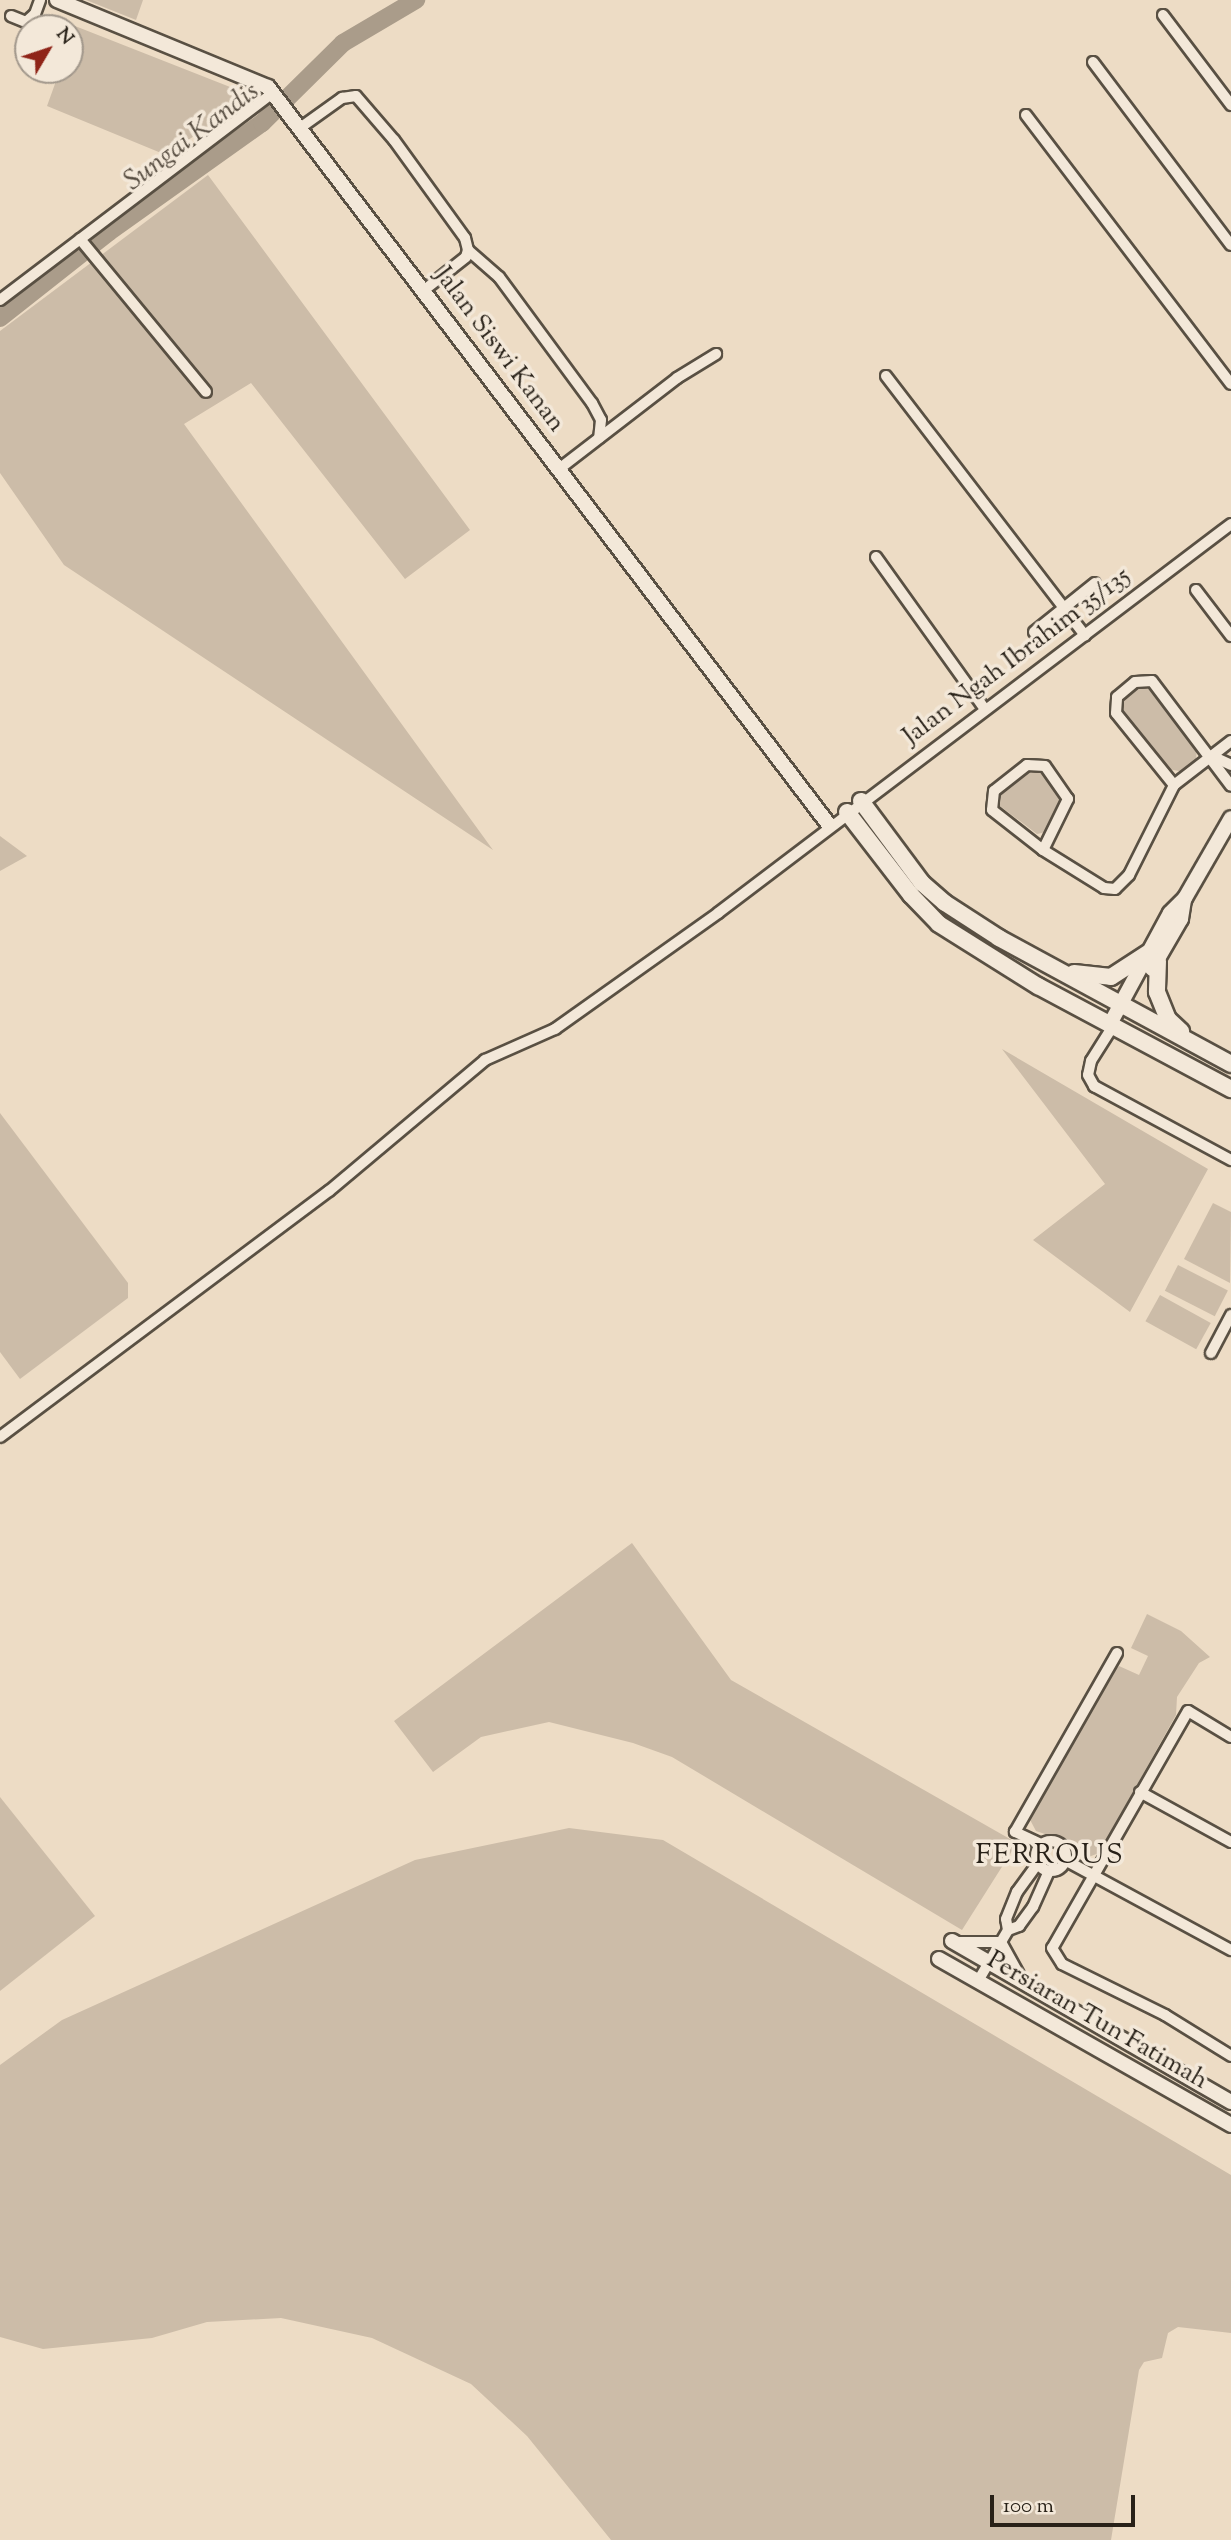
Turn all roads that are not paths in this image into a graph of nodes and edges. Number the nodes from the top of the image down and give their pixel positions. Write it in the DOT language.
graph roads {
  1 [pos="40,0"];
  2 [pos="57,0"];
  3 [pos="1163,15"];
  4 [pos="12,16"];
  5 [pos="1093,62"];
  6 [pos="274,95"];
  7 [pos="1231,105"];
  8 [pos="1026,115"];
  9 [pos="300,128"];
  10 [pos="82,241"];
  11 [pos="1231,245"];
  12 [pos="468,250"];
  13 [pos="423,291"];
  14 [pos="0,300"];
  15 [pos="716,354"];
  16 [pos="886,376"];
  17 [pos="1231,384"];
  18 [pos="206,392"];
  19 [pos="599,438"];
  20 [pos="559,469"];
  21 [pos="1231,524"];
  22 [pos="876,557"];
  23 [pos="1095,583"];
  24 [pos="1196,590"];
  25 [pos="1064,608"];
  26 [pos="1034,632"];
  27 [pos="1085,635"];
  28 [pos="1231,636"];
  29 [pos="985,709"];
  30 [pos="1231,741"];
  31 [pos="1212,756"];
  32 [pos="1231,765"];
  33 [pos="1174,785"];
  34 [pos="1231,786"];
  35 [pos="861,802"];
  36 [pos="847,812"];
  37 [pos="1231,818"];
  38 [pos="829,825"];
  39 [pos="1043,850"];
  40 [pos="1153,957"];
  41 [pos="1051,967"];
  42 [pos="1125,1007"];
  43 [pos="1114,1026"];
  44 [pos="1196,1046"];
  45 [pos="1231,1064"];
  46 [pos="1231,1089"];
  47 [pos="1231,1160"];
  48 [pos="1231,1315"];
  49 [pos="1211,1353"];
  50 [pos="0,1437"];
  51 [pos="1117,1653"];
  52 [pos="1231,1737"];
  53 [pos="1140,1792"];
  54 [pos="1231,1842"];
  55 [pos="1041,1844"];
  56 [pos="1065,1860"];
  57 [pos="1038,1863"];
  58 [pos="1049,1871"];
  59 [pos="1092,1873"];
  60 [pos="1008,1930"];
  61 [pos="952,1941"];
  62 [pos="1001,1942"];
  63 [pos="1231,1950"];
  64 [pos="939,1959"];
  65 [pos="989,1962"];
  66 [pos="978,1981"];
  67 [pos="1025,1983"];
  68 [pos="1231,2056"];
  69 [pos="1231,2102"];
  70 [pos="1231,2126"];
  1 -- 4 [label="street"];
  2 -- 6 [label="street, Jalan Siswi Kanan"];
  3 -- 7 [label="street"];
  5 -- 11 [label="street"];
  6 -- 9 [label="street, Jalan Siswi Kanan"];
  6 -- 10 [label="street"];
  8 -- 17 [label="street"];
  9 -- 12 [label="street"];
  9 -- 13 [label="street, Jalan Siswi Kanan"];
  10 -- 14 [label="street"];
  10 -- 18 [label="street"];
  12 -- 13 [label="street"];
  12 -- 19 [label="street"];
  13 -- 20 [label="street, Jalan Siswi Kanan"];
  15 -- 19 [label="street"];
  16 -- 25 [label="street"];
  19 -- 20 [label="street"];
  20 -- 38 [label="street, Jalan Siswi Kanan"];
  21 -- 27 [label="street, Jalan Ngah Ibrahim 35/135"];
  22 -- 29 [label="street"];
  23 -- 25 [label="street"];
  24 -- 28 [label="street"];
  25 -- 26 [label="street"];
  25 -- 27 [label="street"];
  27 -- 29 [label="street, Jalan Ngah Ibrahim 35/135"];
  29 -- 35 [label="street, Jalan Ngah Ibrahim 35/135"];
  30 -- 31 [label="street"];
  31 -- 32 [label="street"];
  31 -- 33 [label="street"];
  31 -- 33 [label="street"];
  31 -- 34 [label="street"];
  33 -- 39 [label="street"];
  35 -- 36 [label="street, Jalan Ngah Ibrahim 35/135"];
  35 -- 41 [label="main road"];
  36 -- 38 [label="street, Jalan Ngah Ibrahim 35/135"];
  36 -- 43 [label="main road"];
  37 -- 40 [label="street"];
  38 -- 50 [label="street, Jalan Ngah Ibrahim 35/135"];
  39 -- 39 [label="street"];
  40 -- 41 [label="main road"];
  40 -- 42 [label="street"];
  40 -- 44 [label="main road"];
  41 -- 42 [label="main road"];
  42 -- 43 [label="street"];
  42 -- 44 [label="main road"];
  43 -- 46 [label="main road"];
  43 -- 47 [label="street"];
  44 -- 45 [label="main road"];
  48 -- 49 [label="street"];
  51 -- 55 [label="street"];
  52 -- 53 [label="street"];
  53 -- 54 [label="street"];
  53 -- 59 [label="street"];
  55 -- 56 [label="street"];
  55 -- 57 [label="street"];
  56 -- 58 [label="street"];
  56 -- 59 [label="street"];
  57 -- 58 [label="street"];
  57 -- 60 [label="street"];
  58 -- 60 [label="street"];
  59 -- 63 [label="street"];
  59 -- 68 [label="street"];
  60 -- 62 [label="street"];
  61 -- 62 [label="street"];
  61 -- 65 [label="street, Persiaran Tun Fatimah"];
  62 -- 65 [label="street"];
  62 -- 67 [label="street"];
  64 -- 66 [label="street, Persiaran Tun Fatimah"];
  65 -- 66 [label="street"];
  65 -- 67 [label="street, Persiaran Tun Fatimah"];
  66 -- 70 [label="street, Persiaran Tun Fatimah"];
  67 -- 69 [label="street, Persiaran Tun Fatimah"];
}
